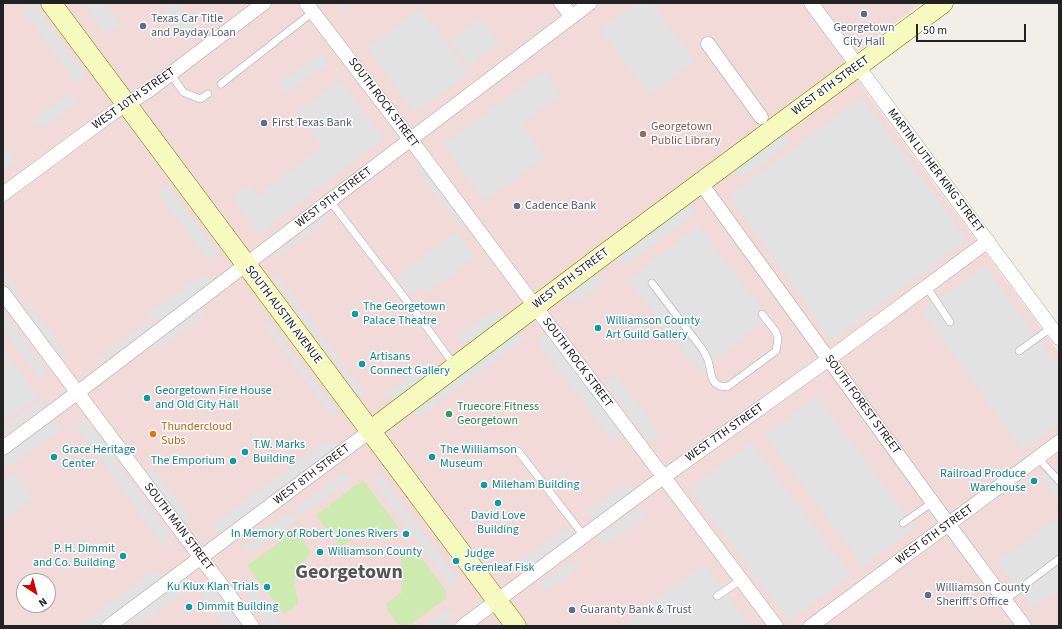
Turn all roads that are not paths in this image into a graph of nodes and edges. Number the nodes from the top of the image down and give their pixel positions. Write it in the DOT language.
graph roads {
  1 [pos="264,3"];
  2 [pos="561,3"];
  3 [pos="590,3"];
  4 [pos="811,3"];
  5 [pos="942,3"];
  6 [pos="56,7"];
  7 [pos="309,8"];
  8 [pos="572,17"];
  9 [pos="708,44"];
  10 [pos="857,66"];
  11 [pos="171,74"];
  12 [pos="221,84"];
  13 [pos="208,94"];
  14 [pos="126,104"];
  15 [pos="761,117"];
  16 [pos="411,140"];
  17 [pos="700,182"];
  18 [pos="3,194"];
  19 [pos="330,201"];
  20 [pos="988,241"];
  21 [pos="246,264"];
  22 [pos="652,283"];
  23 [pos="926,286"];
  24 [pos="3,293"];
  25 [pos="534,306"];
  26 [pos="762,314"];
  27 [pos="950,322"];
  28 [pos="1055,333"];
  29 [pos="1019,351"];
  30 [pos="829,359"];
  31 [pos="455,366"];
  32 [pos="77,393"];
  33 [pos="370,431"];
  34 [pos="1059,442"];
  35 [pos="3,448"];
  36 [pos="518,451"];
  37 [pos="1038,458"];
  38 [pos="663,477"];
  39 [pos="1059,481"];
  40 [pos="933,502"];
  41 [pos="903,523"];
  42 [pos="949,525"];
  43 [pos="584,536"];
  44 [pos="201,558"];
  45 [pos="1059,559"];
  46 [pos="741,580"];
  47 [pos="717,596"];
  48 [pos="497,600"];
  49 [pos="1005,600"];
  50 [pos="115,624"];
  51 [pos="252,626"];
  52 [pos="463,626"];
  53 [pos="516,626"];
  54 [pos="776,626"];
  55 [pos="810,626"];
  56 [pos="1024,626"];
  1 -- 11 [label="street, WEST 10TH STREET"];
  2 -- 8 [label="street"];
  3 -- 8 [label="street, WEST 9TH STREET"];
  4 -- 10 [label="street, MARTIN LUTHER KING STREET"];
  5 -- 10 [label="main road, WEST 8TH STREET"];
  6 -- 14 [label="main road, SOUTH AUSTIN AVENUE"];
  7 -- 12 [label="lane"];
  7 -- 16 [label="street, SOUTH ROCK STREET"];
  8 -- 16 [label="street, WEST 9TH STREET"];
  9 -- 15 [label="street"];
  10 -- 17 [label="main road, WEST 8TH STREET"];
  10 -- 20 [label="street, MARTIN LUTHER KING STREET"];
  11 -- 13 [label="lane"];
  11 -- 14 [label="street, WEST 10TH STREET"];
  14 -- 18 [label="street, WEST 10TH STREET"];
  14 -- 21 [label="main road, SOUTH AUSTIN AVENUE"];
  16 -- 19 [label="street, WEST 9TH STREET"];
  16 -- 25 [label="street, SOUTH ROCK STREET"];
  17 -- 25 [label="main road, WEST 8TH STREET"];
  17 -- 30 [label="street, SOUTH FOREST STREET"];
  19 -- 21 [label="street, WEST 9TH STREET"];
  19 -- 31 [label="lane"];
  20 -- 23 [label="street, WEST 7TH STREET"];
  20 -- 28 [label="street, MARTIN LUTHER KING STREET"];
  21 -- 32 [label="street, WEST 9TH STREET"];
  21 -- 33 [label="main road, SOUTH AUSTIN AVENUE"];
  22 -- 26 [label="lane"];
  23 -- 27 [label="lane"];
  23 -- 30 [label="street, WEST 7TH STREET"];
  24 -- 32 [label="street, SOUTH MAIN STREET"];
  25 -- 31 [label="main road, WEST 8TH STREET"];
  25 -- 38 [label="street, SOUTH ROCK STREET"];
  28 -- 29 [label="lane"];
  30 -- 38 [label="street, WEST 7TH STREET"];
  30 -- 40 [label="street, SOUTH FOREST STREET"];
  31 -- 33 [label="main road, WEST 8TH STREET"];
  32 -- 35 [label="street, WEST 9TH STREET"];
  32 -- 44 [label="street, SOUTH MAIN STREET"];
  33 -- 44 [label="street, WEST 8TH STREET"];
  33 -- 48 [label="main road, SOUTH AUSTIN AVENUE"];
  34 -- 37 [label="street, WEST 6TH STREET"];
  36 -- 43 [label="lane"];
  37 -- 39 [label="lane"];
  37 -- 42 [label="street, WEST 6TH STREET"];
  38 -- 43 [label="street, WEST 7TH STREET"];
  38 -- 46 [label="street, SOUTH ROCK STREET"];
  40 -- 41 [label="lane"];
  40 -- 42 [label="street, SOUTH FOREST STREET"];
  42 -- 49 [label="street, SOUTH FOREST STREET"];
  42 -- 55 [label="street, WEST 6TH STREET"];
  43 -- 48 [label="street, WEST 7TH STREET"];
  44 -- 50 [label="street, WEST 8TH STREET"];
  44 -- 51 [label="street, SOUTH MAIN STREET"];
  45 -- 49 [label="lane"];
  46 -- 47 [label="lane"];
  46 -- 54 [label="street, SOUTH ROCK STREET"];
  48 -- 52 [label="street, WEST 7TH STREET"];
  48 -- 53 [label="main road, SOUTH AUSTIN AVENUE"];
  49 -- 56 [label="street, SOUTH FOREST STREET"];
}
